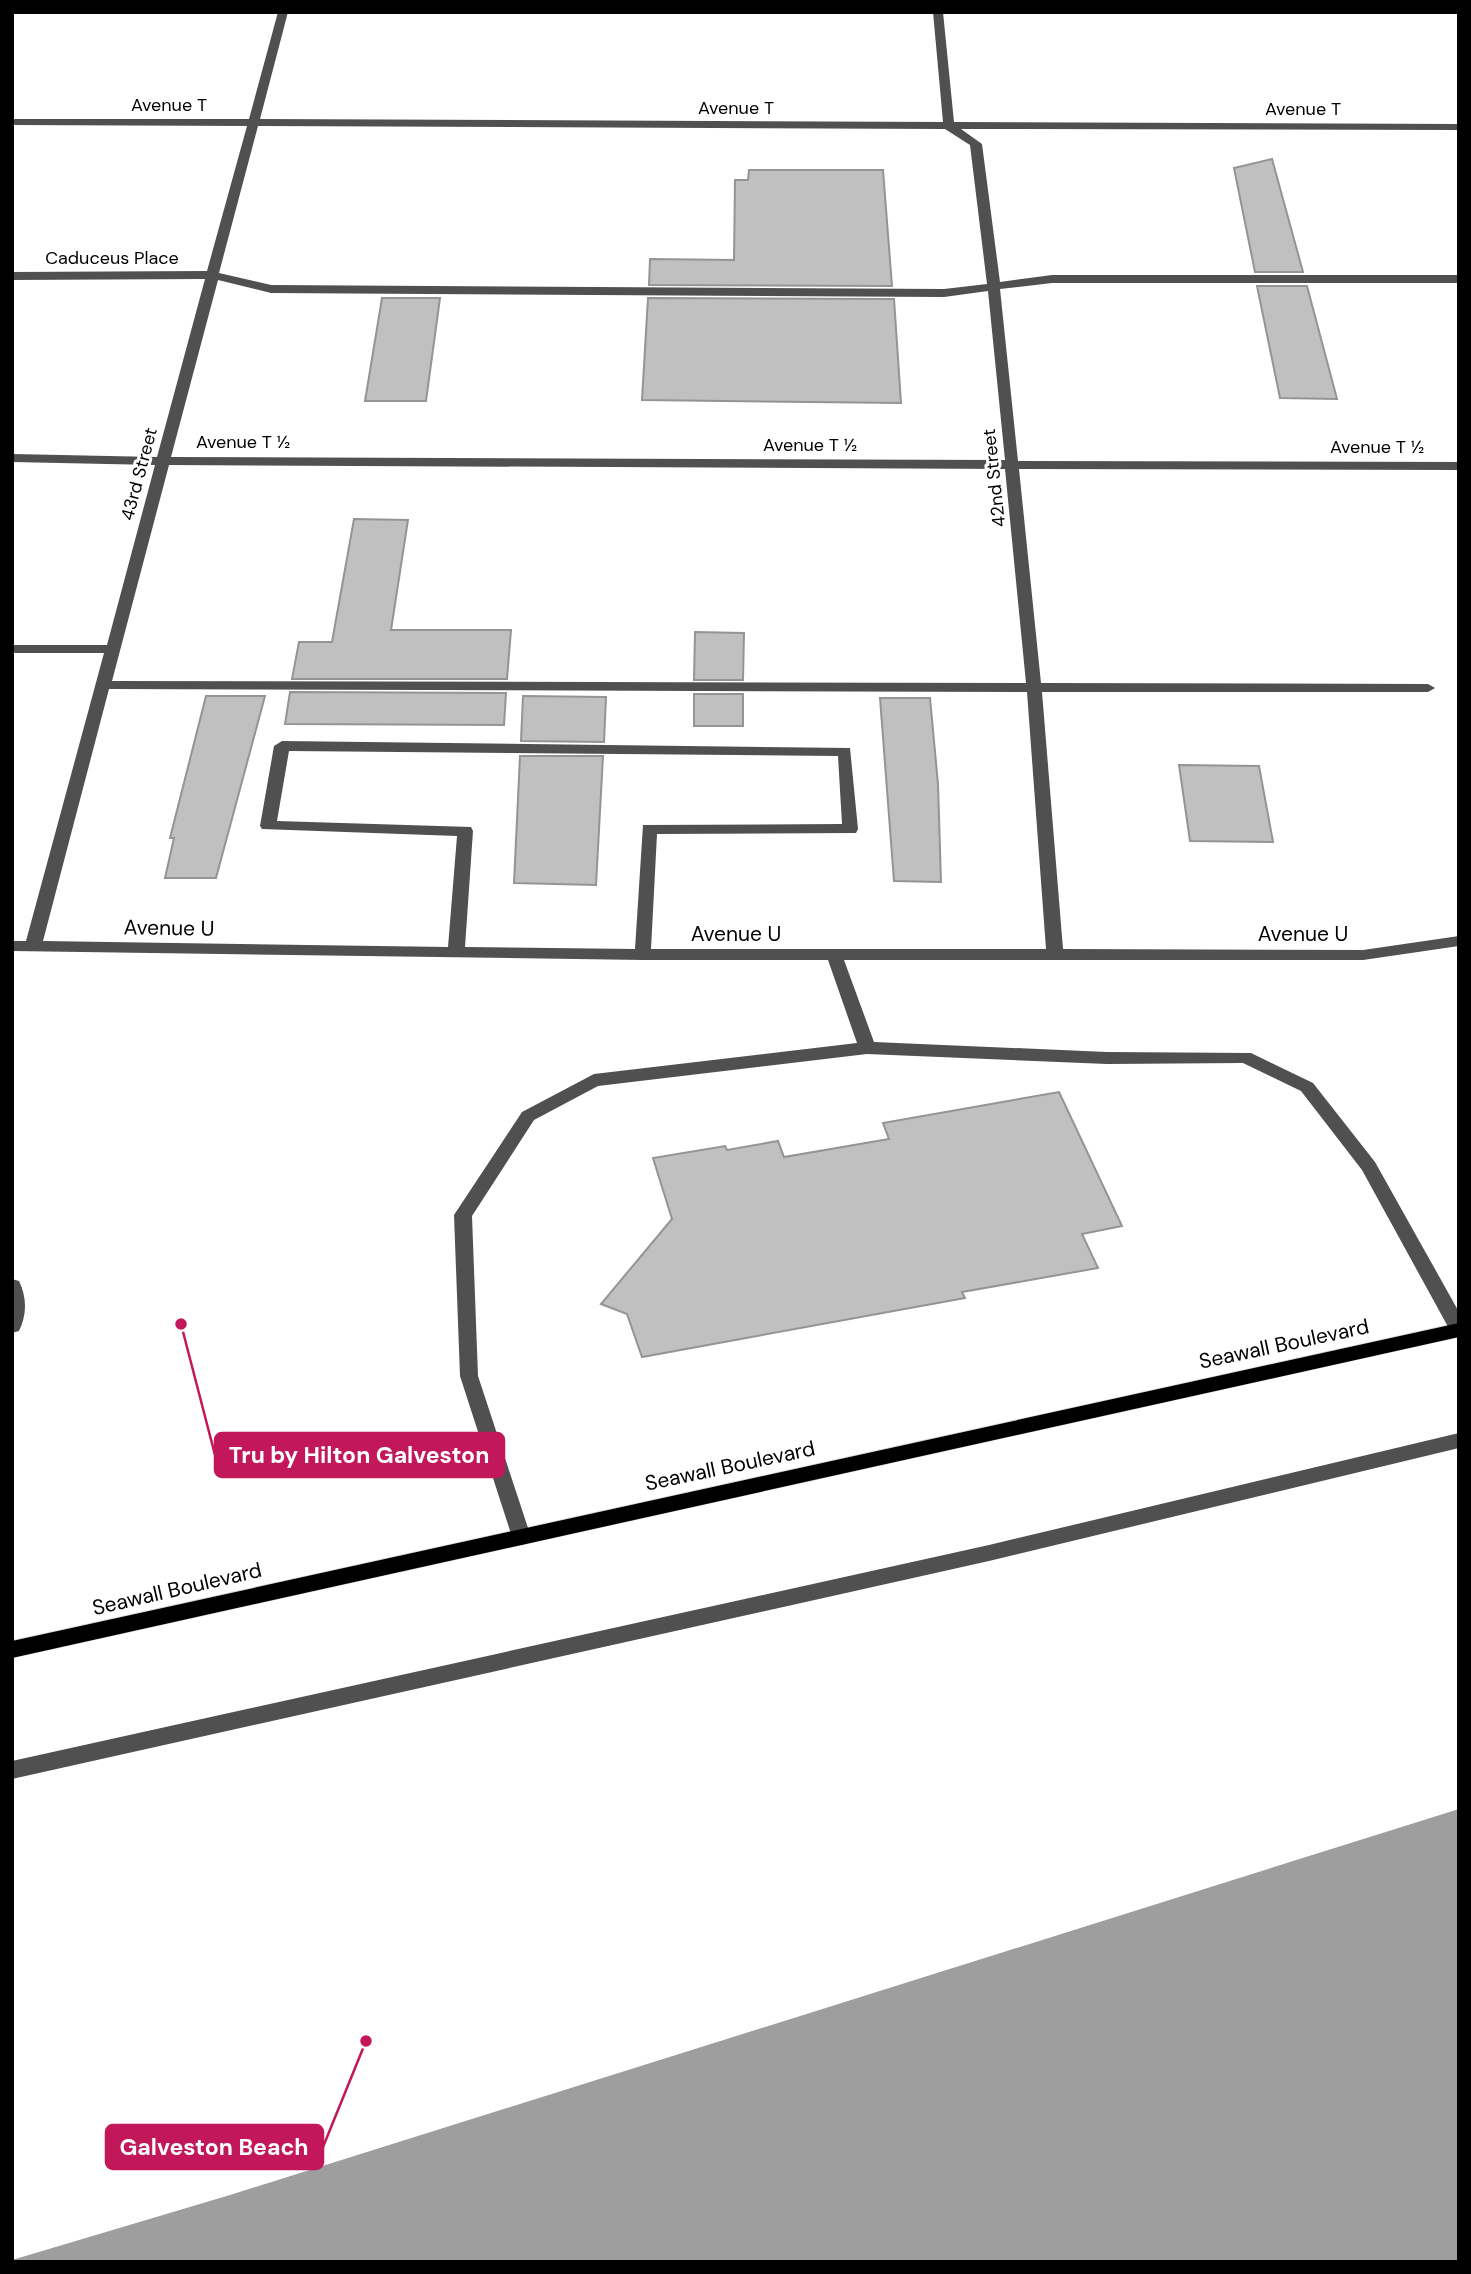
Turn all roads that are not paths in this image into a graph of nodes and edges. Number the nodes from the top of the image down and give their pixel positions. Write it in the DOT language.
graph roads {
  1 [pos="283,12"];
  2 [pos="938,12"];
  3 [pos="12,122"];
  4 [pos="253,123"];
  5 [pos="949,127"];
  6 [pos="1459,127"];
  7 [pos="212,275"];
  8 [pos="12,276"];
  9 [pos="1459,279"];
  10 [pos="994,287"];
  11 [pos="12,458"];
  12 [pos="162,461"];
  13 [pos="1012,465"];
  14 [pos="1459,466"];
  15 [pos="12,649"];
  16 [pos="112,649"];
  17 [pos="103,685"];
  18 [pos="1034,685"];
  19 [pos="1428,688"];
  20 [pos="1459,942"];
  21 [pos="12,946"];
  22 [pos="33,947"];
  23 [pos="456,953"];
  24 [pos="834,954"];
  25 [pos="643,955"];
  26 [pos="1055,955"];
  27 [pos="867,1048"];
  28 [pos="12,1286"];
  29 [pos="12,1326"];
  30 [pos="1459,1330"];
  31 [pos="1459,1440"];
  32 [pos="521,1537"];
  33 [pos="12,1650"];
  34 [pos="12,1770"];
  1 -- 4 [label="street, 43rd Street"];
  2 -- 5 [label="street"];
  3 -- 4 [label="street, Avenue T"];
  4 -- 5 [label="street, Avenue T"];
  4 -- 7 [label="street, 43rd Street"];
  5 -- 6 [label="street, Avenue T"];
  5 -- 10 [label="street, 42nd Street"];
  7 -- 8 [label="street, Caduceus Place"];
  7 -- 10 [label="street, Caduceus Place"];
  7 -- 12 [label="street, 43rd Street"];
  9 -- 10 [label="street, Caduceus Place"];
  10 -- 13 [label="street, 42nd Street"];
  11 -- 12 [label="street, Avenue T ½"];
  12 -- 13 [label="street, Avenue T ½"];
  12 -- 16 [label="street, 43rd Street"];
  13 -- 14 [label="street, Avenue T ½"];
  13 -- 18 [label="street, 42nd Street"];
  15 -- 16 [label="street"];
  16 -- 17 [label="street, 43rd Street"];
  17 -- 18 [label="street"];
  17 -- 22 [label="street, 43rd Street"];
  18 -- 19 [label="street"];
  18 -- 26 [label="street, 42nd Street"];
  20 -- 26 [label="street, Avenue U"];
  21 -- 22 [label="street, Avenue U"];
  22 -- 23 [label="street, Avenue U"];
  23 -- 25 [label="street, Avenue U"];
  23 -- 25 [label="street"];
  24 -- 25 [label="street, Avenue U"];
  24 -- 26 [label="street, Avenue U"];
  24 -- 27 [label="street"];
  27 -- 30 [label="street"];
  27 -- 32 [label="street"];
  28 -- 29 [label="street"];
  30 -- 32 [label="main road, Seawall Boulevard"];
  31 -- 34 [label="street"];
  32 -- 33 [label="main road, Seawall Boulevard"];
}
